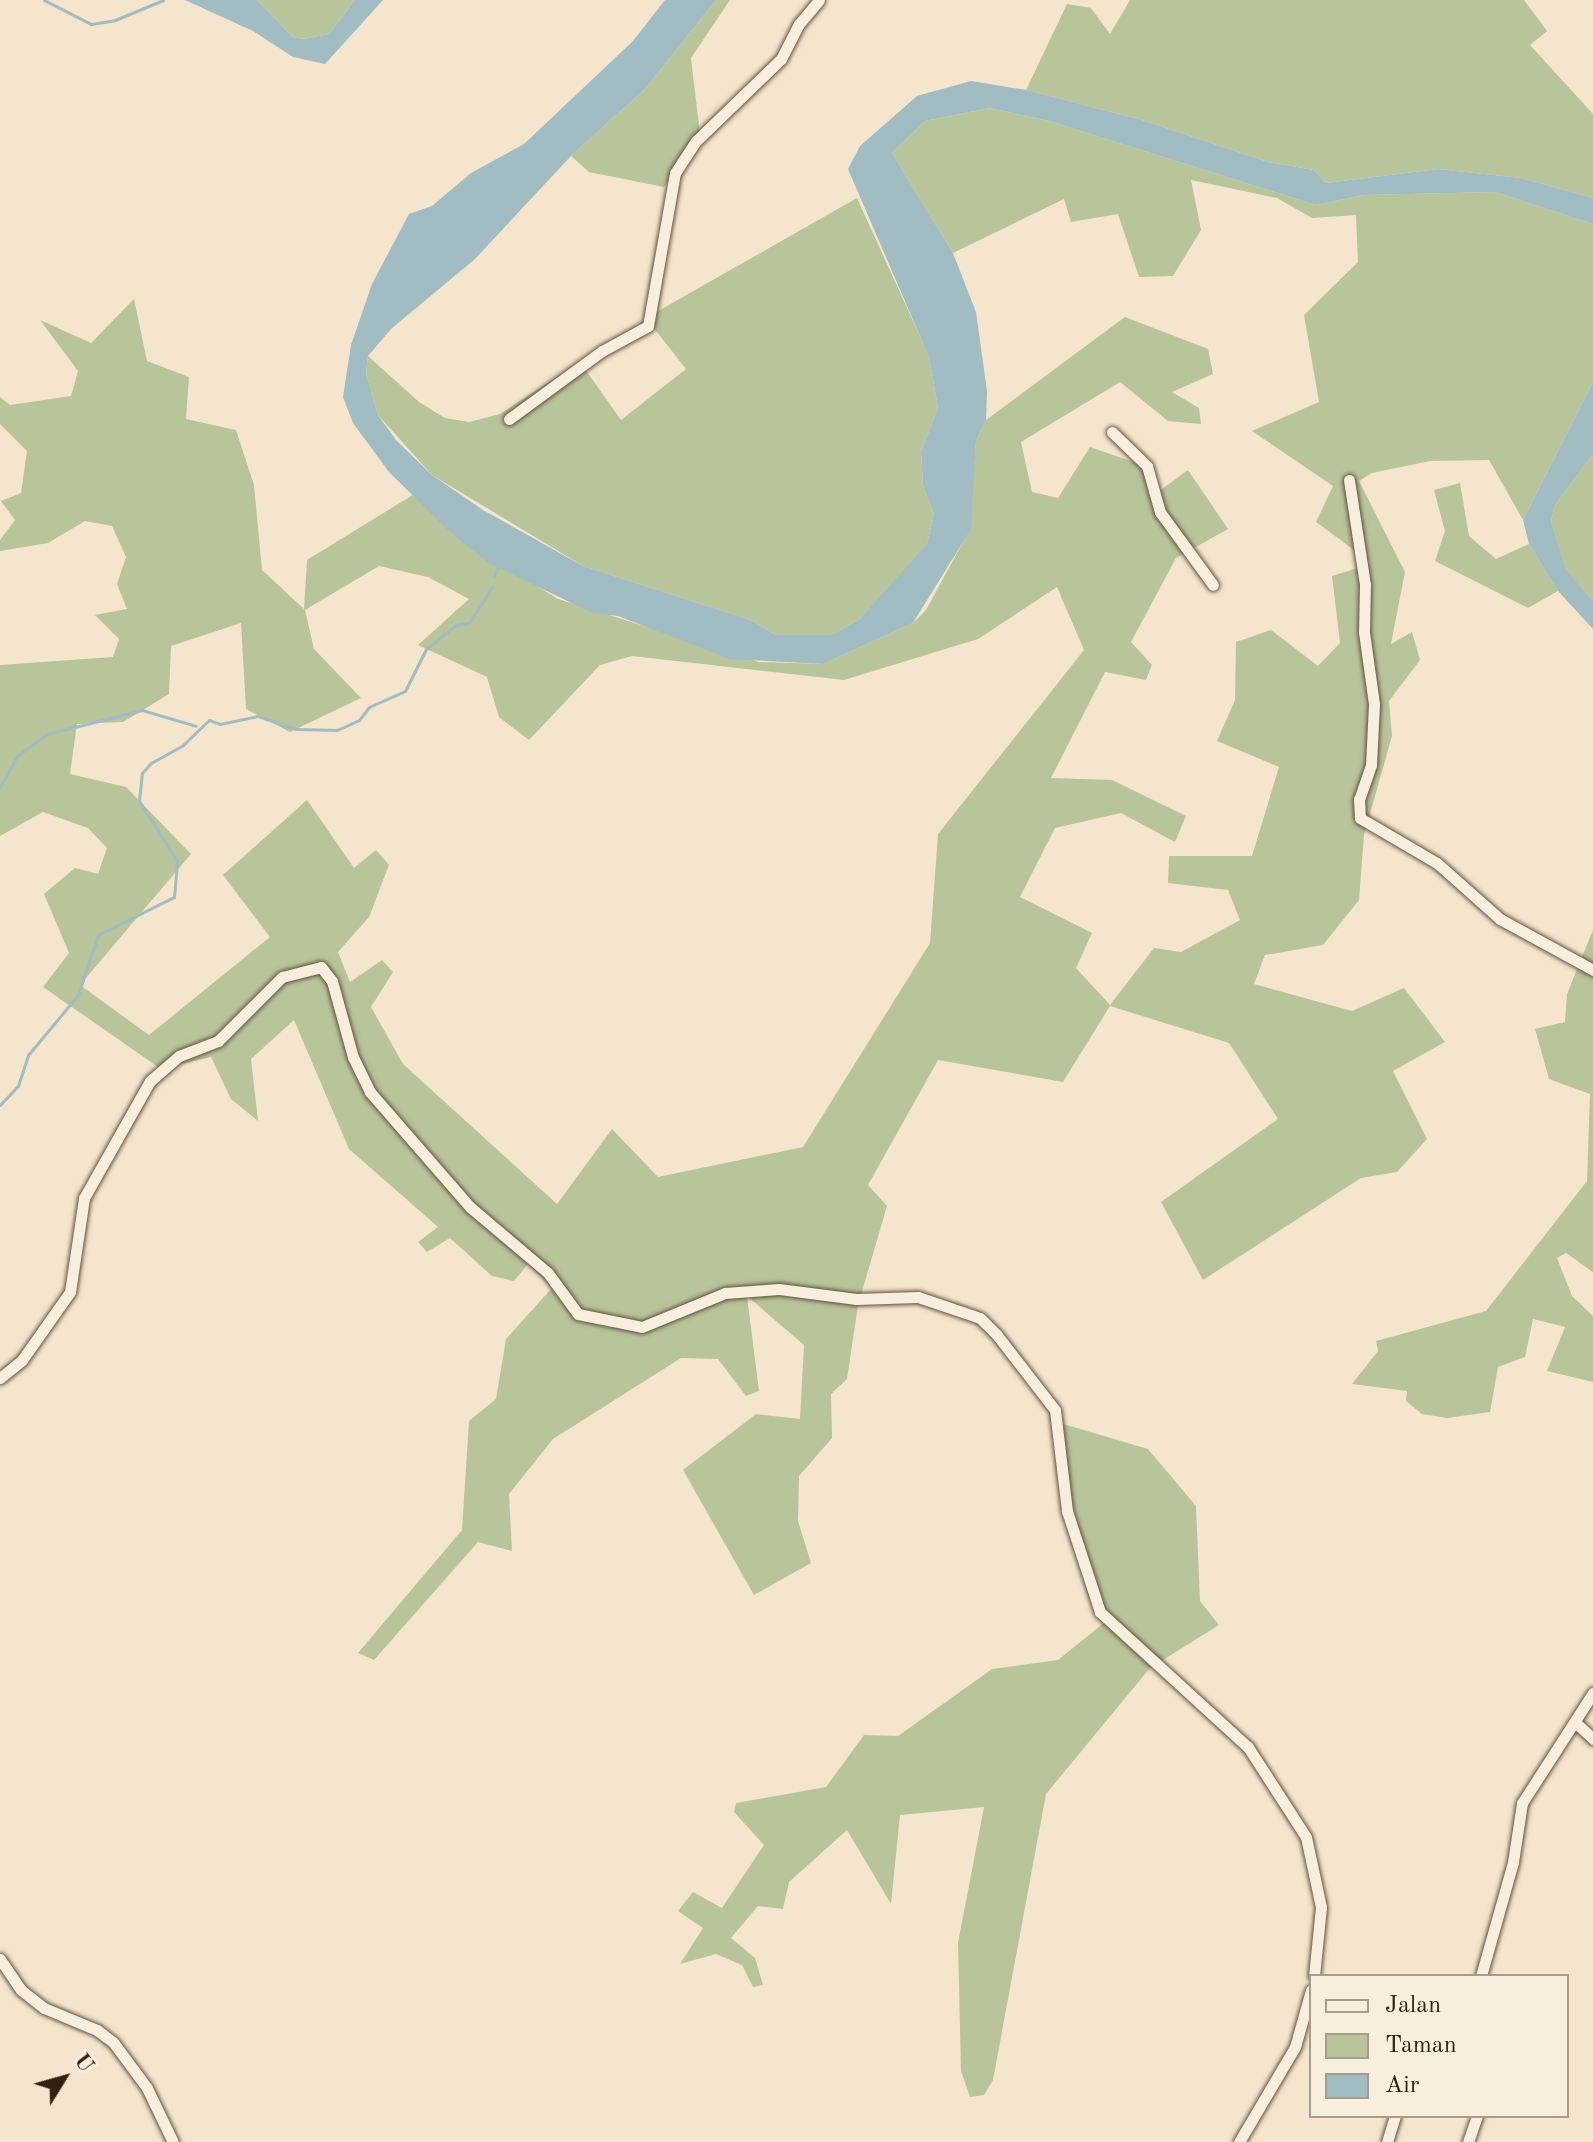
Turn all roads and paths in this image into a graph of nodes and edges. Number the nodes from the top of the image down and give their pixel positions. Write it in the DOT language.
graph roads {
  1 [pos="819,0"];
  2 [pos="509,419"];
  3 [pos="1112,432"];
  4 [pos="1349,480"];
  5 [pos="1213,585"];
  6 [pos="1593,970"];
  7 [pos="0,1378"];
  8 [pos="1593,1693"];
  9 [pos="1575,1722"];
  10 [pos="1593,1739"];
  11 [pos="0,1959"];
  12 [pos="1314,1974"];
  13 [pos="1482,1974"];
  14 [pos="1309,1997"];
  15 [pos="1394,2118"];
  16 [pos="1476,2118"];
  17 [pos="173,2142"];
  18 [pos="1239,2142"];
  19 [pos="1387,2142"];
  20 [pos="1468,2142"];
  1 -- 2 [label="street"];
  3 -- 5 [label="street"];
  4 -- 6 [label="street"];
  7 -- 12 [label="street"];
  8 -- 9 [label="street"];
  9 -- 10 [label="street"];
  9 -- 13 [label="street"];
  11 -- 17 [label="street"];
  14 -- 18 [label="street"];
  15 -- 19 [label="street"];
  16 -- 20 [label="street"];
}
